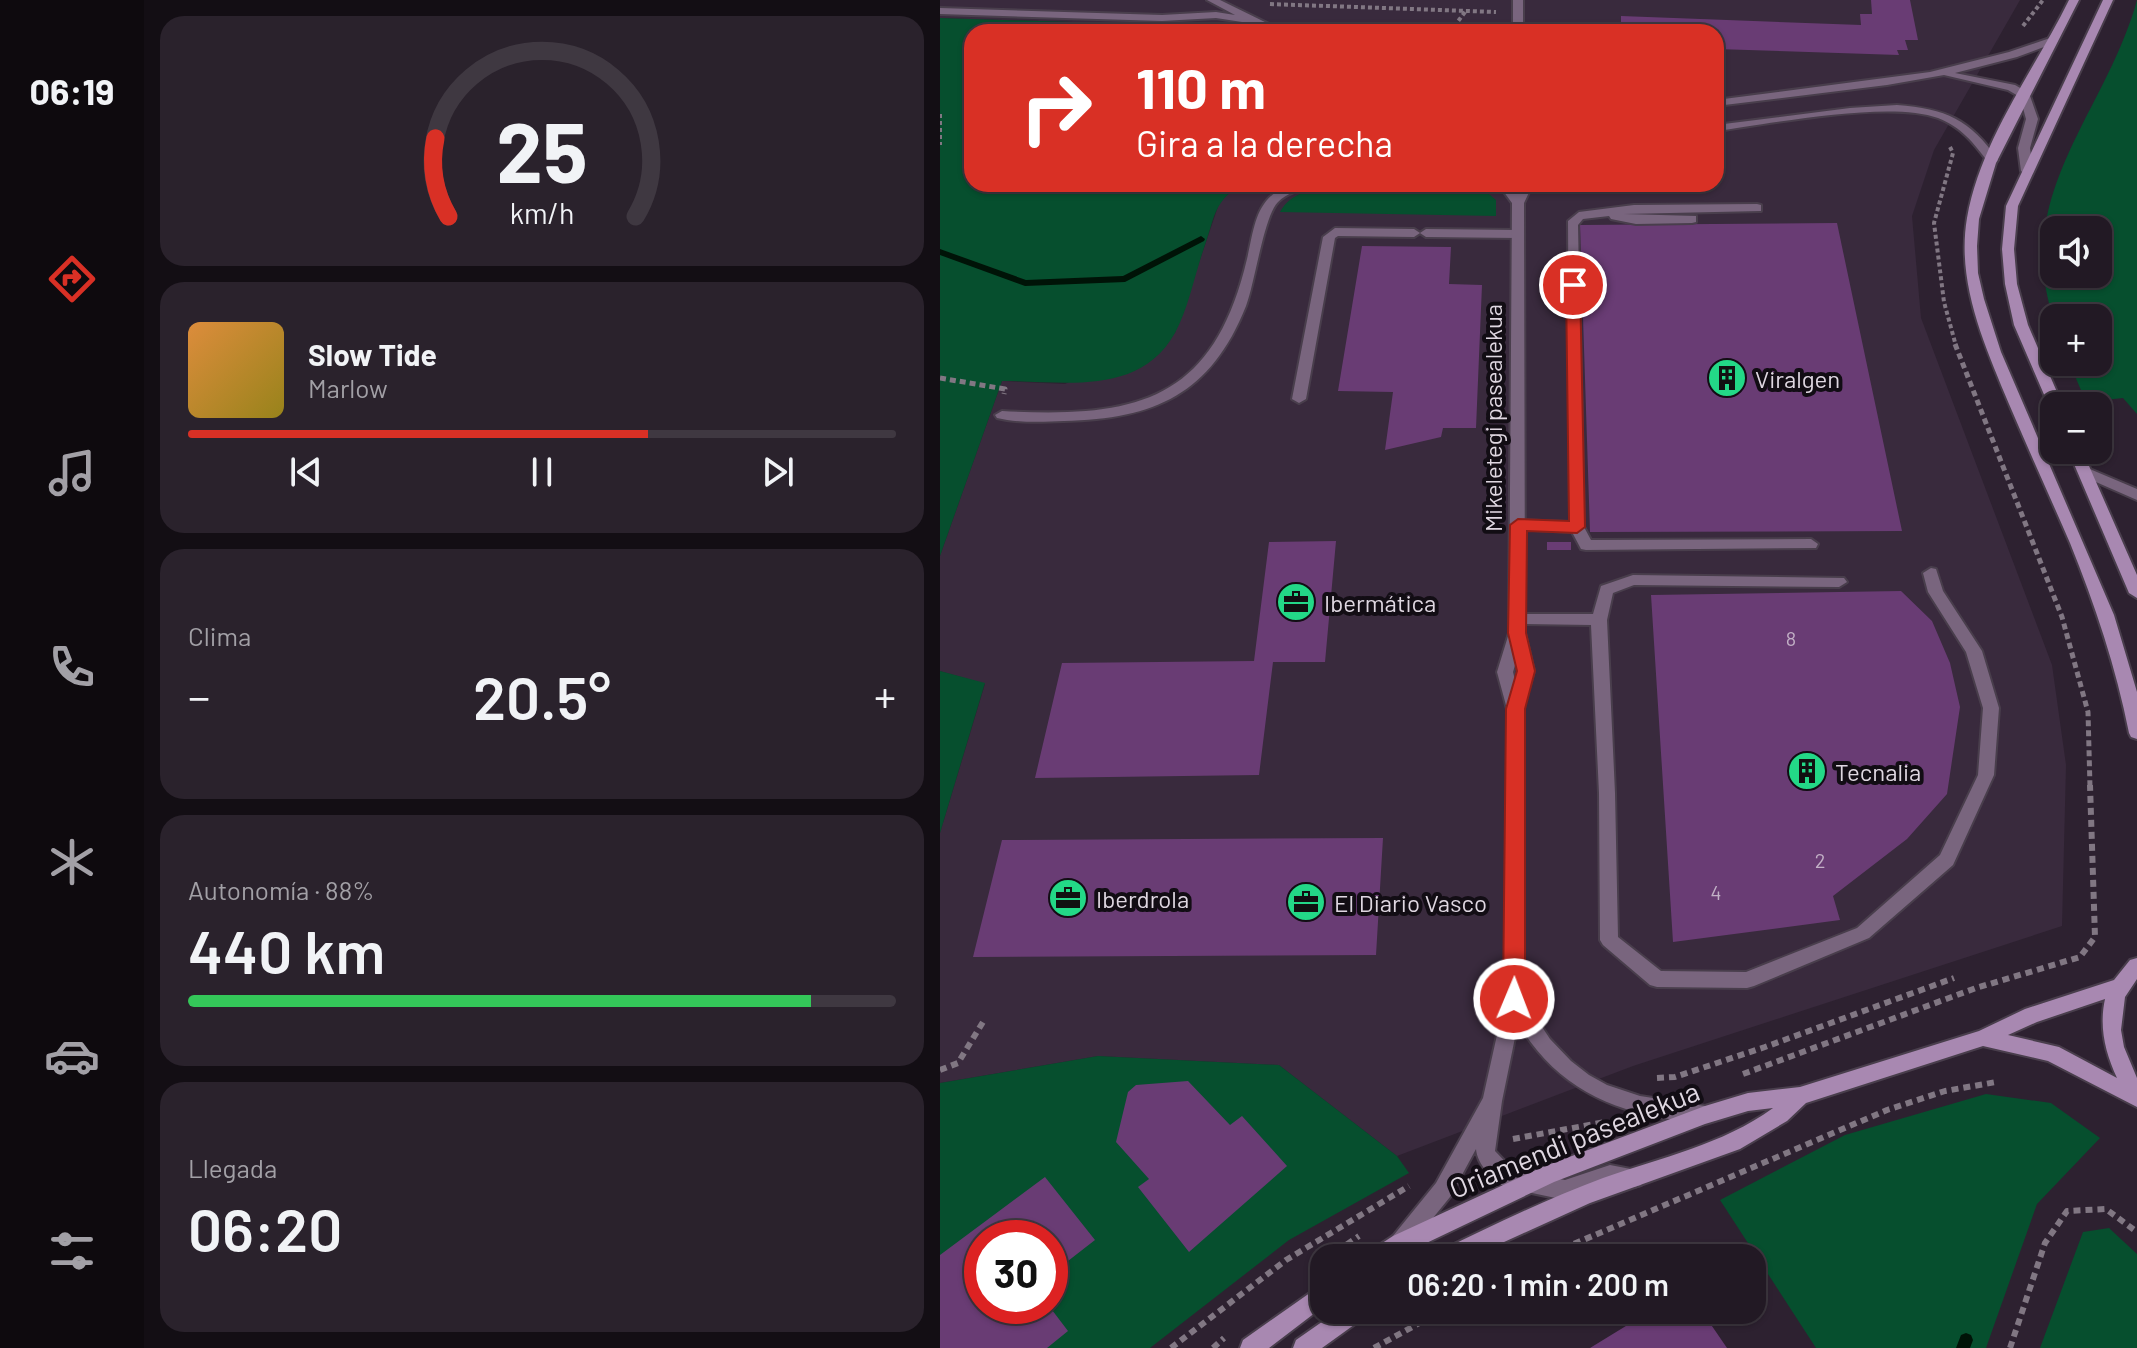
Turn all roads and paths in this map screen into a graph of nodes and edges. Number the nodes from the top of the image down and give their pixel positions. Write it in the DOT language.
graph roads {
  1 [pos="1212,0"];
  2 [pos="1518,0"];
  3 [pos="2074,0"];
  4 [pos="2108,0"];
  5 [pos="1264,4"];
  6 [pos="940,11"];
  7 [pos="1465,11"];
  8 [pos="1505,12"];
  9 [pos="1255,21"];
  10 [pos="1262,24"];
  11 [pos="1456,24"];
  12 [pos="1518,24"];
  13 [pos="2053,40"];
  14 [pos="1942,73"];
  15 [pos="2025,95"];
  16 [pos="1724,102"];
  17 [pos="940,114"];
  18 [pos="1724,127"];
  19 [pos="940,145"];
  20 [pos="1992,160"];
  21 [pos="2027,171"];
  22 [pos="1283,192"];
  23 [pos="1510,192"];
  24 [pos="1523,192"];
  25 [pos="1518,203"];
  26 [pos="1759,213"];
  27 [pos="1518,234"];
  28 [pos="940,378"];
  29 [pos="2050,392"];
  30 [pos="1299,399"];
  31 [pos="1002,415"];
  32 [pos="2081,464"];
  33 [pos="2085,472"];
  34 [pos="2137,495"];
  35 [pos="1518,525"];
  36 [pos="1577,527"];
  37 [pos="1811,544"];
  38 [pos="1931,573"];
  39 [pos="1839,582"];
  40 [pos="2137,593"];
  41 [pos="1599,620"];
  42 [pos="1517,626"];
  43 [pos="2137,733"];
  44 [pos="2137,966"];
  45 [pos="1954,978"];
  46 [pos="2119,987"];
  47 [pos="1514,999"];
  48 [pos="983,1022"];
  49 [pos="1983,1038"];
  50 [pos="940,1070"];
  51 [pos="1647,1079"];
  52 [pos="1996,1082"];
  53 [pos="1800,1096"];
  54 [pos="2137,1097"];
  55 [pos="1492,1101"];
  56 [pos="1705,1115"];
  57 [pos="1614,1120"];
  58 [pos="1507,1140"];
  59 [pos="1421,1176"];
  60 [pos="1634,1178"];
  61 [pos="1534,1181"];
  62 [pos="2137,1232"];
  63 [pos="1400,1243"];
  64 [pos="1478,1244"];
  65 [pos="1574,1244"];
  66 [pos="1310,1304"];
  67 [pos="1337,1324"];
  68 [pos="1418,1324"];
  69 [pos="1171,1348"];
  70 [pos="1251,1348"];
  71 [pos="1304,1348"];
  72 [pos="1374,1348"];
  73 [pos="2010,1348"];
  1 -- 9 [label="street"];
  2 -- 12 [label="street"];
  3 -- 13 [label="main road"];
  4 -- 21 [label="main road"];
  5 -- 7 [label="path"];
  6 -- 9 [label="street"];
  7 -- 8 [label="path"];
  7 -- 11 [label="path"];
  9 -- 10 [label="street"];
  13 -- 14 [label="street"];
  13 -- 15 [label="main road"];
  14 -- 15 [label="street"];
  14 -- 16 [label="street"];
  15 -- 20 [label="main road"];
  15 -- 21 [label="street"];
  17 -- 19 [label="path"];
  18 -- 20 [label="street"];
  20 -- 43 [label="main road"];
  21 -- 29 [label="main road"];
  22 -- 31 [label="street"];
  23 -- 25 [label="street"];
  24 -- 25 [label="street, Mikeletegi pasealekua"];
  25 -- 27 [label="street, Mikeletegi pasealekua"];
  26 -- 36 [label="street"];
  27 -- 30 [label="street"];
  27 -- 35 [label="street, Mikeletegi pasealekua"];
  28 -- 31 [label="path"];
  32 -- 33 [label="main road"];
  33 -- 34 [label="street"];
  33 -- 40 [label="main road"];
  35 -- 36 [label="street"];
  35 -- 42 [label="street, Mikeletegi pasealekua"];
  36 -- 37 [label="street"];
  38 -- 41 [label="street"];
  39 -- 41 [label="street"];
  41 -- 42 [label="street"];
  42 -- 47 [label="street, Mikeletegi pasealekua"];
  44 -- 46 [label="main road"];
  45 -- 51 [label="path"];
  46 -- 49 [label="main road, Oriamendi pasealekua"];
  46 -- 54 [label="main road"];
  47 -- 55 [label="street, Mikeletegi pasealekua"];
  47 -- 56 [label="street"];
  48 -- 50 [label="path"];
  49 -- 53 [label="main road, Oriamendi pasealekua"];
  49 -- 54 [label="main road, Oriamendi pasealekua"];
  52 -- 65 [label="path"];
  53 -- 56 [label="main road, Oriamendi pasealekua"];
  53 -- 60 [label="main road, Oriamendi pasealekua"];
  55 -- 61 [label="street, Mikeletegi pasealekua"];
  55 -- 63 [label="street, Mikeletegi pasealekua"];
  56 -- 61 [label="main road, Oriamendi pasealekua"];
  57 -- 58 [label="path"];
  59 -- 69 [label="path"];
  60 -- 61 [label="street, Mikeletegi pasealekua"];
  60 -- 64 [label="main road, Oriamendi pasealekua"];
  61 -- 63 [label="main road, Oriamendi pasealekua"];
  62 -- 73 [label="path"];
  66 -- 70 [label="main road"];
  67 -- 71 [label="main road"];
  68 -- 72 [label="path"];
}
